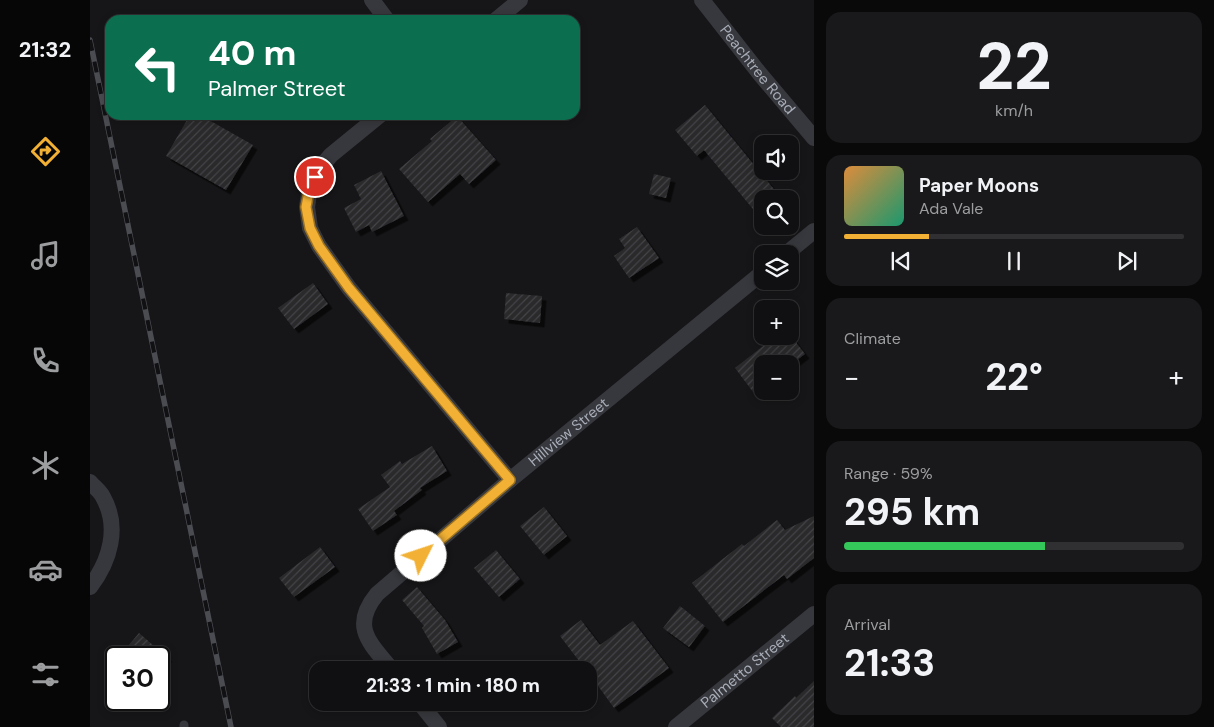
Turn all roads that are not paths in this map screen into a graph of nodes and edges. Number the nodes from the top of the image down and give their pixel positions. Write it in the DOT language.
graph roads {
  1 [pos="372,0"];
  2 [pos="520,0"];
  3 [pos="702,0"];
  4 [pos="384,15"];
  5 [pos="502,15"];
  6 [pos="374,120"];
  7 [pos="814,138"];
  8 [pos="814,231"];
  9 [pos="797,245"];
  10 [pos="754,280"];
  11 [pos="510,480"];
  12 [pos="90,482"];
  13 [pos="90,587"];
  14 [pos="814,614"];
  15 [pos="384,661"];
  16 [pos="426,711"];
  17 [pos="439,727"];
  18 [pos="676,727"];
  1 -- 4 [label="street"];
  2 -- 5 [label="street"];
  3 -- 7 [label="street, Peachtree Road"];
  6 -- 11 [label="street"];
  8 -- 9 [label="street"];
  10 -- 11 [label="street, Hillview Street"];
  11 -- 15 [label="street, Hillview Street"];
  12 -- 13 [label="street"];
  14 -- 18 [label="street, Palmetto Street"];
  16 -- 17 [label="street"];
}
